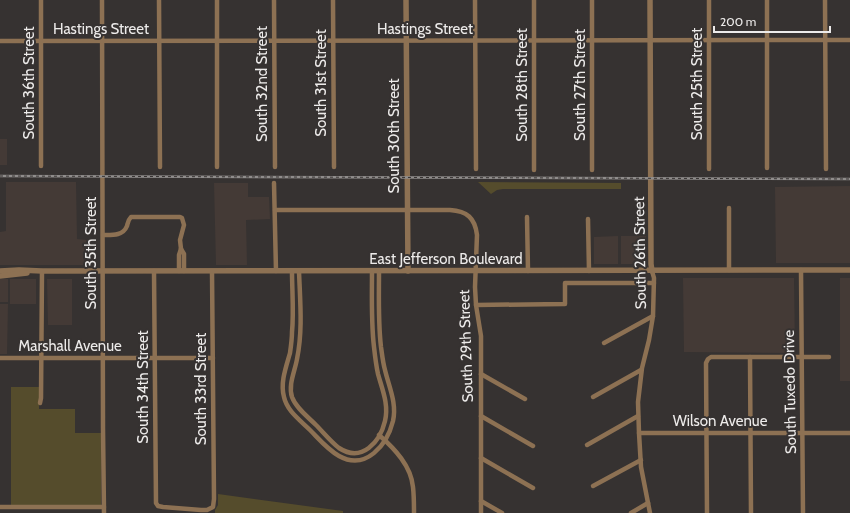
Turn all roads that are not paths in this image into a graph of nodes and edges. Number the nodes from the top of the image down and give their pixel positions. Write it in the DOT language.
graph roads {
  1 [pos="40,0"];
  2 [pos="102,0"];
  3 [pos="159,0"];
  4 [pos="217,0"];
  5 [pos="274,0"];
  6 [pos="333,0"];
  7 [pos="406,0"];
  8 [pos="475,0"];
  9 [pos="534,0"];
  10 [pos="592,0"];
  11 [pos="650,0"];
  12 [pos="708,0"];
  13 [pos="767,0"];
  14 [pos="825,0"];
  15 [pos="709,40"];
  16 [pos="767,40"];
  17 [pos="826,40"];
  18 [pos="850,40"];
  19 [pos="0,41"];
  20 [pos="102,41"];
  21 [pos="159,41"];
  22 [pos="216,41"];
  23 [pos="274,41"];
  24 [pos="333,41"];
  25 [pos="406,41"];
  26 [pos="475,41"];
  27 [pos="534,41"];
  28 [pos="592,41"];
  29 [pos="650,41"];
  30 [pos="40,42"];
  31 [pos="41,166"];
  32 [pos="160,167"];
  33 [pos="217,167"];
  34 [pos="275,167"];
  35 [pos="334,167"];
  36 [pos="709,168"];
  37 [pos="767,168"];
  38 [pos="826,169"];
  39 [pos="476,170"];
  40 [pos="534,170"];
  41 [pos="592,170"];
  42 [pos="274,183"];
  43 [pos="729,208"];
  44 [pos="275,210"];
  45 [pos="407,210"];
  46 [pos="527,217"];
  47 [pos="588,218"];
  48 [pos="103,234"];
  49 [pos="729,270"];
  50 [pos="800,270"];
  51 [pos="850,270"];
  52 [pos="42,271"];
  53 [pos="103,271"];
  54 [pos="154,271"];
  55 [pos="182,271"];
  56 [pos="212,271"];
  57 [pos="276,271"];
  58 [pos="292,271"];
  59 [pos="299,271"];
  60 [pos="372,271"];
  61 [pos="379,271"];
  62 [pos="408,271"];
  63 [pos="476,271"];
  64 [pos="528,271"];
  65 [pos="589,271"];
  66 [pos="652,271"];
  67 [pos="0,272"];
  68 [pos="654,283"];
  69 [pos="476,305"];
  70 [pos="653,316"];
  71 [pos="604,343"];
  72 [pos="750,357"];
  73 [pos="801,357"];
  74 [pos="829,357"];
  75 [pos="0,358"];
  76 [pos="213,358"];
  77 [pos="41,359"];
  78 [pos="103,359"];
  79 [pos="155,359"];
  80 [pos="642,370"];
  81 [pos="481,374"];
  82 [pos="593,397"];
  83 [pos="524,399"];
  84 [pos="40,403"];
  85 [pos="481,416"];
  86 [pos="638,416"];
  87 [pos="639,433"];
  88 [pos="707,433"];
  89 [pos="750,433"];
  90 [pos="802,433"];
  91 [pos="850,433"];
  92 [pos="379,436"];
  93 [pos="385,440"];
  94 [pos="587,445"];
  95 [pos="533,446"];
  96 [pos="481,458"];
  97 [pos="641,460"];
  98 [pos="593,486"];
  99 [pos="533,488"];
  100 [pos="481,501"];
  101 [pos="156,503"];
  102 [pos="648,503"];
  103 [pos="0,507"];
  104 [pos="104,507"];
  105 [pos="104,513"];
  106 [pos="414,513"];
  107 [pos="481,513"];
  108 [pos="502,513"];
  109 [pos="631,513"];
  110 [pos="650,513"];
  111 [pos="707,513"];
  112 [pos="751,513"];
  113 [pos="803,513"];
  1 -- 30 [label="street, South 36th Street"];
  2 -- 20 [label="street, South 35th Street"];
  3 -- 21 [label="street"];
  4 -- 22 [label="street"];
  5 -- 23 [label="street, South 32nd Street"];
  6 -- 24 [label="street, South 31st Street"];
  7 -- 25 [label="street, South 30th Street"];
  8 -- 26 [label="street"];
  9 -- 27 [label="street, South 28th Street"];
  10 -- 28 [label="street, South 27th Street"];
  11 -- 29 [label="street, South 26th Street"];
  12 -- 15 [label="street, South 25th Street"];
  13 -- 16 [label="street"];
  14 -- 17 [label="street"];
  15 -- 16 [label="street, Hastings Street"];
  15 -- 29 [label="street, Hastings Street"];
  15 -- 36 [label="street, South 25th Street"];
  16 -- 17 [label="street, Hastings Street"];
  16 -- 37 [label="street"];
  17 -- 18 [label="street, Hastings Street"];
  17 -- 38 [label="street"];
  19 -- 30 [label="street, Hastings Street"];
  20 -- 21 [label="street, Hastings Street"];
  20 -- 30 [label="street, Hastings Street"];
  20 -- 48 [label="street, South 35th Street"];
  21 -- 22 [label="street, Hastings Street"];
  21 -- 32 [label="street"];
  22 -- 23 [label="street, Hastings Street"];
  22 -- 33 [label="street"];
  23 -- 24 [label="street, Hastings Street"];
  23 -- 34 [label="street, South 32nd Street"];
  24 -- 25 [label="street, Hastings Street"];
  24 -- 35 [label="street, South 31st Street"];
  25 -- 26 [label="street, Hastings Street"];
  25 -- 45 [label="street, South 30th Street"];
  26 -- 27 [label="street, Hastings Street"];
  26 -- 39 [label="street"];
  27 -- 28 [label="street, Hastings Street"];
  27 -- 40 [label="street, South 28th Street"];
  28 -- 29 [label="street, Hastings Street"];
  28 -- 41 [label="street, South 27th Street"];
  29 -- 66 [label="street, South 26th Street"];
  30 -- 31 [label="street, South 36th Street"];
  42 -- 44 [label="street"];
  43 -- 49 [label="street"];
  44 -- 45 [label="street"];
  44 -- 57 [label="street"];
  45 -- 62 [label="street, South 30th Street"];
  45 -- 63 [label="street, South 29th Street"];
  46 -- 64 [label="street"];
  47 -- 65 [label="street"];
  48 -- 53 [label="street, South 35th Street"];
  48 -- 55 [label="street"];
  49 -- 50 [label="street, East Jefferson Boulevard"];
  49 -- 66 [label="street, East Jefferson Boulevard"];
  50 -- 51 [label="street, East Jefferson Boulevard"];
  50 -- 73 [label="street, South Tuxedo Drive"];
  52 -- 53 [label="street, East Jefferson Boulevard"];
  52 -- 67 [label="street, East Jefferson Boulevard"];
  52 -- 77 [label="street"];
  53 -- 54 [label="street, East Jefferson Boulevard"];
  53 -- 78 [label="street, South 35th Street"];
  54 -- 55 [label="street, East Jefferson Boulevard"];
  54 -- 79 [label="street, South 34th Street"];
  55 -- 56 [label="street, East Jefferson Boulevard"];
  56 -- 57 [label="street, East Jefferson Boulevard"];
  56 -- 76 [label="street, South 33rd Street"];
  57 -- 58 [label="street, East Jefferson Boulevard"];
  58 -- 59 [label="street, East Jefferson Boulevard"];
  58 -- 93 [label="street"];
  59 -- 60 [label="street, East Jefferson Boulevard"];
  59 -- 92 [label="street"];
  60 -- 61 [label="street, East Jefferson Boulevard"];
  60 -- 92 [label="street"];
  61 -- 62 [label="street, East Jefferson Boulevard"];
  61 -- 93 [label="street"];
  62 -- 63 [label="street, East Jefferson Boulevard"];
  63 -- 64 [label="street, East Jefferson Boulevard"];
  63 -- 69 [label="street, South 29th Street"];
  64 -- 65 [label="street, East Jefferson Boulevard"];
  65 -- 66 [label="street, East Jefferson Boulevard"];
  66 -- 68 [label="street, South 26th Street"];
  68 -- 69 [label="street"];
  68 -- 70 [label="street, South 26th Street"];
  69 -- 81 [label="street, South 29th Street"];
  70 -- 71 [label="street"];
  70 -- 80 [label="street, South 26th Street"];
  72 -- 73 [label="street"];
  72 -- 88 [label="street"];
  72 -- 89 [label="street"];
  73 -- 74 [label="street"];
  73 -- 90 [label="street, South Tuxedo Drive"];
  75 -- 77 [label="street, Marshall Avenue"];
  76 -- 79 [label="street, Marshall Avenue"];
  76 -- 101 [label="street, South 33rd Street"];
  77 -- 78 [label="street, Marshall Avenue"];
  77 -- 84 [label="street"];
  78 -- 79 [label="street, Marshall Avenue"];
  78 -- 104 [label="street, South 35th Street"];
  79 -- 101 [label="street, South 34th Street"];
  80 -- 82 [label="street"];
  80 -- 86 [label="street, South 26th Street"];
  81 -- 83 [label="street"];
  81 -- 85 [label="street, South 29th Street"];
  85 -- 95 [label="street"];
  85 -- 96 [label="street, South 29th Street"];
  86 -- 87 [label="street, South 26th Street"];
  86 -- 94 [label="street"];
  87 -- 88 [label="street, Wilson Avenue"];
  87 -- 97 [label="street, South 26th Street"];
  88 -- 89 [label="street, Wilson Avenue"];
  88 -- 111 [label="street"];
  89 -- 90 [label="street, Wilson Avenue"];
  89 -- 112 [label="street"];
  90 -- 91 [label="street, Wilson Avenue"];
  90 -- 113 [label="street, South Tuxedo Drive"];
  92 -- 93 [label="street"];
  93 -- 106 [label="street"];
  96 -- 99 [label="street"];
  96 -- 100 [label="street, South 29th Street"];
  97 -- 98 [label="street"];
  97 -- 102 [label="street, South 26th Street"];
  100 -- 107 [label="street, South 29th Street"];
  100 -- 108 [label="street"];
  102 -- 109 [label="street"];
  102 -- 110 [label="street, South 26th Street"];
  103 -- 104 [label="street"];
  104 -- 105 [label="street, South 35th Street"];
}
